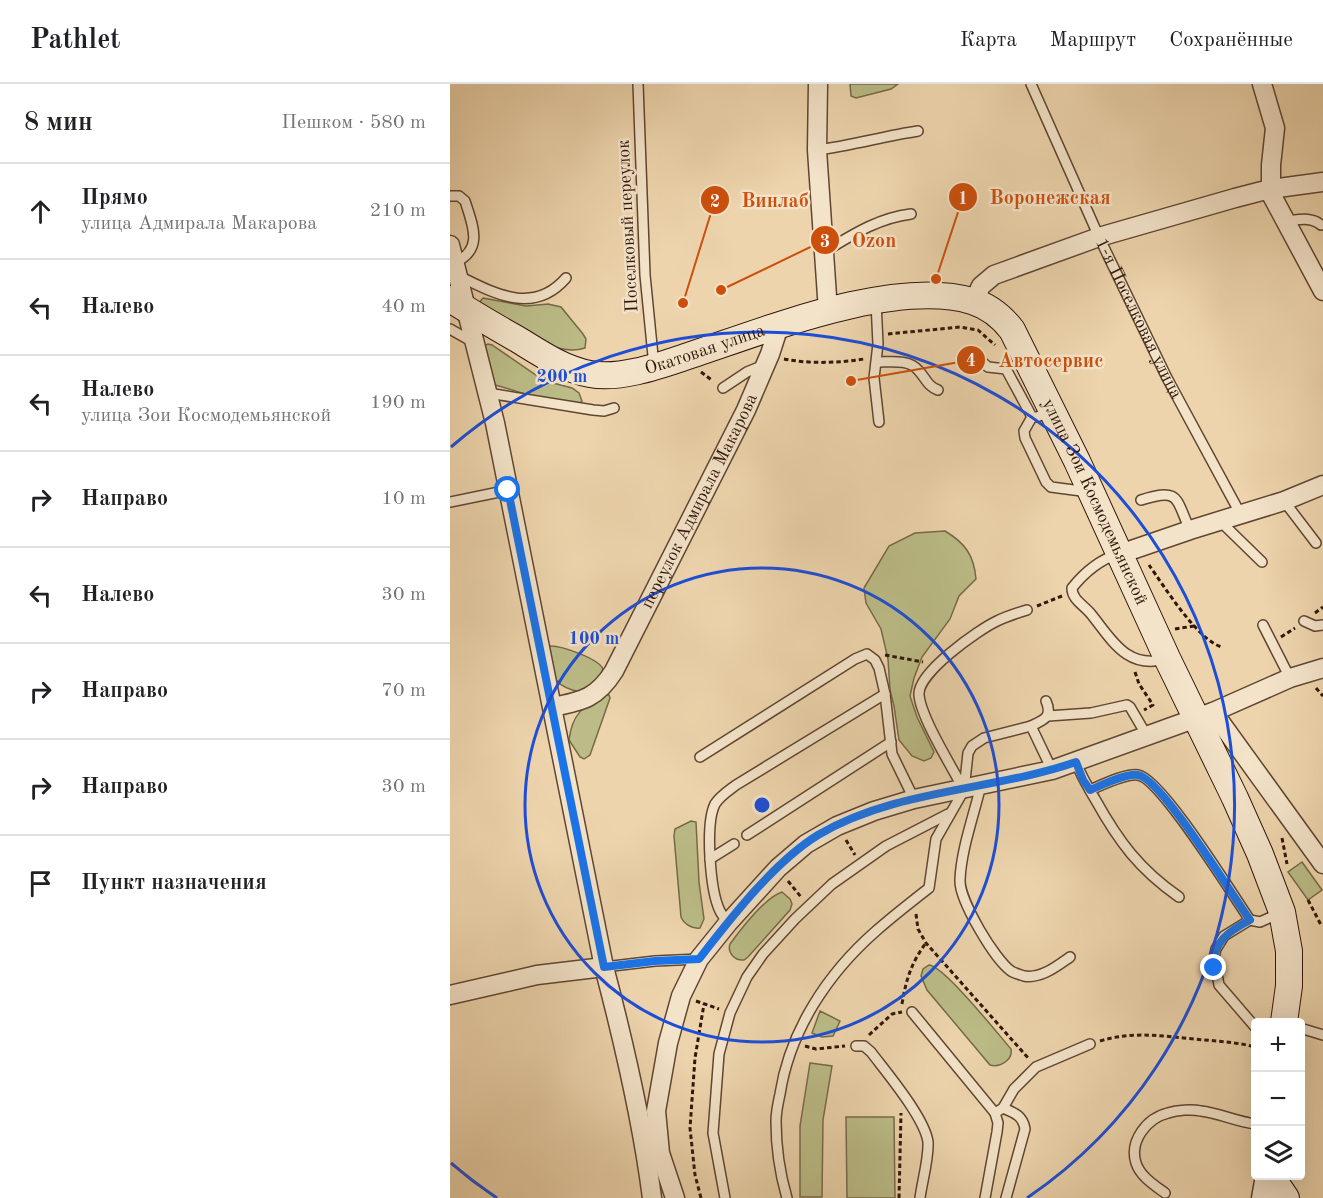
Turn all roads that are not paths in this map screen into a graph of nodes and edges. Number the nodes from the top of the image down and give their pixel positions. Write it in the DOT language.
graph roads {
  1 [pos="638,84"];
  2 [pos="818,84"];
  3 [pos="1031,84"];
  4 [pos="1262,84"];
  5 [pos="918,131"];
  6 [pos="817,150"];
  7 [pos="1323,182"];
  8 [pos="1270,189"];
  9 [pos="450,196"];
  10 [pos="911,214"];
  11 [pos="1285,221"];
  12 [pos="1321,225"];
  13 [pos="1099,237"];
  14 [pos="824,252"];
  15 [pos="455,278"];
  16 [pos="566,278"];
  17 [pos="1323,291"];
  18 [pos="876,299"];
  19 [pos="974,301"];
  20 [pos="828,311"];
  21 [pos="779,326"];
  22 [pos="450,329"];
  23 [pos="475,343"];
  24 [pos="972,353"];
  25 [pos="768,359"];
  26 [pos="878,360"];
  27 [pos="654,367"];
  28 [pos="723,388"];
  29 [pos="938,390"];
  30 [pos="488,393"];
  31 [pos="614,408"];
  32 [pos="1042,413"];
  33 [pos="879,422"];
  34 [pos="1323,485"];
  35 [pos="508,490"];
  36 [pos="1092,492"];
  37 [pos="1142,500"];
  38 [pos="1284,501"];
  39 [pos="450,502"];
  40 [pos="1241,515"];
  41 [pos="1220,521"];
  42 [pos="1190,530"];
  43 [pos="1316,543"];
  44 [pos="1120,554"];
  45 [pos="1262,562"];
  46 [pos="1027,610"];
  47 [pos="1304,621"];
  48 [pos="1263,625"];
  49 [pos="1323,625"];
  50 [pos="1167,658"];
  51 [pos="1322,668"];
  52 [pos="1290,678"];
  53 [pos="885,694"];
  54 [pos="1046,701"];
  55 [pos="553,707"];
  56 [pos="1205,715"];
  57 [pos="1048,716"];
  58 [pos="1031,726"];
  59 [pos="1147,736"];
  60 [pos="891,742"];
  61 [pos="700,757"];
  62 [pos="1076,762"];
  63 [pos="1052,771"];
  64 [pos="973,788"];
  65 [pos="1090,790"];
  66 [pos="914,799"];
  67 [pos="950,813"];
  68 [pos="747,835"];
  69 [pos="734,844"];
  70 [pos="710,859"];
  71 [pos="1323,864"];
  72 [pos="1179,897"];
  73 [pos="1282,912"];
  74 [pos="1250,920"];
  75 [pos="728,922"];
  76 [pos="1070,957"];
  77 [pos="699,959"];
  78 [pos="604,967"];
  79 [pos="450,995"];
  80 [pos="912,1012"];
  81 [pos="1289,1018"];
  82 [pos="1251,1022"];
  83 [pos="1305,1029"];
  84 [pos="1323,1035"];
  85 [pos="1090,1044"];
  86 [pos="856,1046"];
  87 [pos="999,1111"];
  88 [pos="1251,1123"];
  89 [pos="653,1154"];
  90 [pos="1264,1180"];
  91 [pos="1274,1180"];
  92 [pos="1165,1193"];
  93 [pos="652,1198"];
  94 [pos="675,1198"];
  95 [pos="725,1198"];
  96 [pos="787,1198"];
  97 [pos="920,1198"];
  98 [pos="985,1198"];
  99 [pos="1006,1198"];
  100 [pos="1261,1198"];
  101 [pos="1286,1198"];
  1 -- 27 [label="lane, Поселковый переулок"];
  2 -- 6 [label="street"];
  3 -- 13 [label="lane, 1-я Поселковая улица"];
  4 -- 8 [label="street"];
  5 -- 6 [label="lane"];
  6 -- 14 [label="street"];
  7 -- 8 [label="street"];
  8 -- 11 [label="street"];
  8 -- 13 [label="street"];
  9 -- 15 [label="lane"];
  10 -- 14 [label="lane"];
  11 -- 12 [label="lane"];
  11 -- 17 [label="street"];
  13 -- 19 [label="street"];
  13 -- 40 [label="lane, 1-я Поселковая улица"];
  14 -- 20 [label="street"];
  15 -- 16 [label="lane"];
  15 -- 23 [label="street"];
  15 -- 27 [label="main road, Окатовая улица"];
  18 -- 19 [label="main road, Окатовая улица"];
  18 -- 20 [label="main road, Окатовая улица"];
  18 -- 26 [label="lane"];
  19 -- 32 [label="main road, улица Зои Космодемьянской"];
  20 -- 21 [label="main road, Окатовая улица"];
  21 -- 25 [label="street, переулок Адмирала Макарова"];
  21 -- 27 [label="main road, Окатовая улица"];
  22 -- 23 [label="lane"];
  23 -- 30 [label="street"];
  24 -- 32 [label="lane"];
  25 -- 28 [label="lane"];
  25 -- 55 [label="street, переулок Адмирала Макарова"];
  26 -- 29 [label="lane"];
  26 -- 33 [label="lane"];
  30 -- 31 [label="lane"];
  30 -- 35 [label="street"];
  32 -- 36 [label="main road, улица Зои Космодемьянской"];
  32 -- 36 [label="lane"];
  34 -- 38 [label="street"];
  35 -- 39 [label="lane"];
  35 -- 55 [label="street"];
  36 -- 44 [label="main road, улица Зои Космодемьянской"];
  37 -- 42 [label="lane"];
  38 -- 40 [label="street"];
  38 -- 43 [label="lane"];
  40 -- 41 [label="street"];
  41 -- 42 [label="street"];
  41 -- 45 [label="lane"];
  42 -- 44 [label="street"];
  44 -- 50 [label="main road, улица Зои Космодемьянской"];
  44 -- 50 [label="lane"];
  46 -- 64 [label="lane"];
  47 -- 49 [label="lane"];
  48 -- 52 [label="lane"];
  50 -- 56 [label="main road, улица Зои Космодемьянской"];
  51 -- 52 [label="street"];
  52 -- 56 [label="street"];
  53 -- 60 [label="lane"];
  53 -- 61 [label="lane"];
  53 -- 70 [label="lane"];
  54 -- 57 [label="lane"];
  55 -- 78 [label="street"];
  56 -- 59 [label="street"];
  56 -- 71 [label="street"];
  56 -- 73 [label="main road, улица Зои Космодемьянской"];
  57 -- 58 [label="lane"];
  57 -- 59 [label="lane"];
  58 -- 63 [label="lane"];
  58 -- 64 [label="lane"];
  59 -- 62 [label="street"];
  60 -- 66 [label="lane"];
  60 -- 68 [label="lane"];
  62 -- 63 [label="street"];
  62 -- 65 [label="lane"];
  63 -- 64 [label="street"];
  64 -- 66 [label="street"];
  64 -- 67 [label="lane"];
  64 -- 76 [label="lane"];
  65 -- 72 [label="lane"];
  65 -- 74 [label="lane"];
  66 -- 75 [label="street"];
  67 -- 95 [label="lane"];
  67 -- 96 [label="lane"];
  69 -- 70 [label="lane"];
  70 -- 75 [label="lane"];
  73 -- 74 [label="lane"];
  73 -- 81 [label="main road, улица Зои Космодемьянской"];
  74 -- 82 [label="lane"];
  75 -- 77 [label="street"];
  77 -- 78 [label="lane"];
  77 -- 89 [label="street"];
  78 -- 79 [label="street"];
  78 -- 89 [label="street"];
  80 -- 87 [label="lane"];
  83 -- 84 [label="lane"];
  85 -- 87 [label="lane"];
  86 -- 97 [label="lane"];
  87 -- 98 [label="lane"];
  87 -- 99 [label="lane"];
  88 -- 92 [label="lane"];
  89 -- 93 [label="street"];
  89 -- 94 [label="street"];
  90 -- 100 [label="street"];
  91 -- 101 [label="main road"];
}
